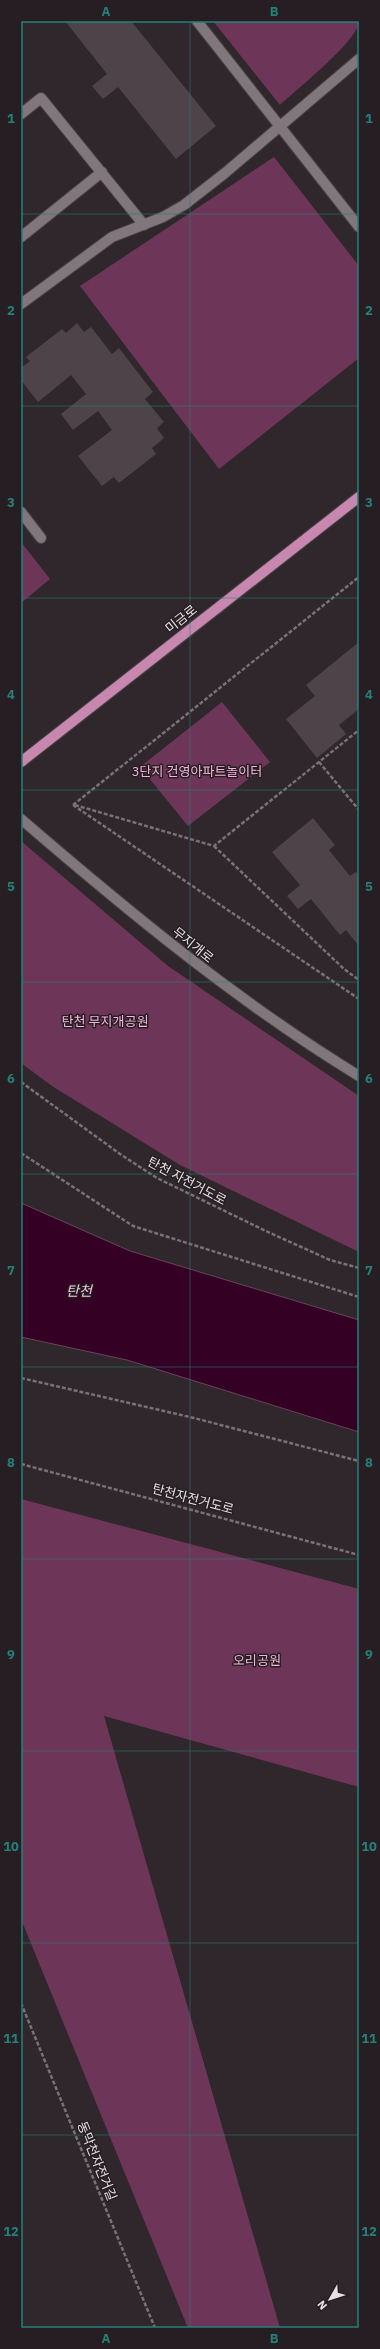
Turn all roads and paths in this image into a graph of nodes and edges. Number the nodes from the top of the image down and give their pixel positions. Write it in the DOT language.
graph roads {
  1 [pos="198,21"];
  2 [pos="357,65"];
  3 [pos="21,114"];
  4 [pos="280,127"];
  5 [pos="102,172"];
  6 [pos="144,225"];
  7 [pos="359,227"];
  8 [pos="21,238"];
  9 [pos="21,304"];
  10 [pos="359,497"];
  11 [pos="21,512"];
  12 [pos="41,538"];
  13 [pos="359,577"];
  14 [pos="359,730"];
  15 [pos="21,762"];
  16 [pos="319,762"];
  17 [pos="73,805"];
  18 [pos="359,810"];
  19 [pos="21,819"];
  20 [pos="214,846"];
  21 [pos="359,980"];
  22 [pos="359,998"];
  23 [pos="359,1076"];
  24 [pos="21,1082"];
  25 [pos="21,1153"];
  26 [pos="359,1268"];
  27 [pos="359,1297"];
  28 [pos="21,1378"];
  29 [pos="359,1461"];
  30 [pos="21,1464"];
  31 [pos="359,1555"];
  32 [pos="21,2002"];
  33 [pos="155,2328"];
  1 -- 4 [label="street"];
  2 -- 4 [label="street"];
  3 -- 5 [label="street"];
  4 -- 6 [label="street"];
  4 -- 7 [label="street"];
  5 -- 6 [label="street"];
  5 -- 8 [label="street"];
  6 -- 9 [label="street"];
  10 -- 15 [label="main road, 미금로"];
  11 -- 12 [label="street"];
  13 -- 17 [label="path"];
  14 -- 16 [label="path"];
  16 -- 18 [label="path"];
  16 -- 20 [label="path"];
  17 -- 20 [label="path"];
  17 -- 22 [label="path"];
  19 -- 23 [label="street, 무지개로"];
  20 -- 21 [label="path"];
  24 -- 26 [label="path, 탄천 자전거도로"];
  25 -- 27 [label="path"];
  28 -- 29 [label="path"];
  30 -- 31 [label="path, 탄천자전거도로"];
  32 -- 33 [label="path, 동막천자전거길"];
}
